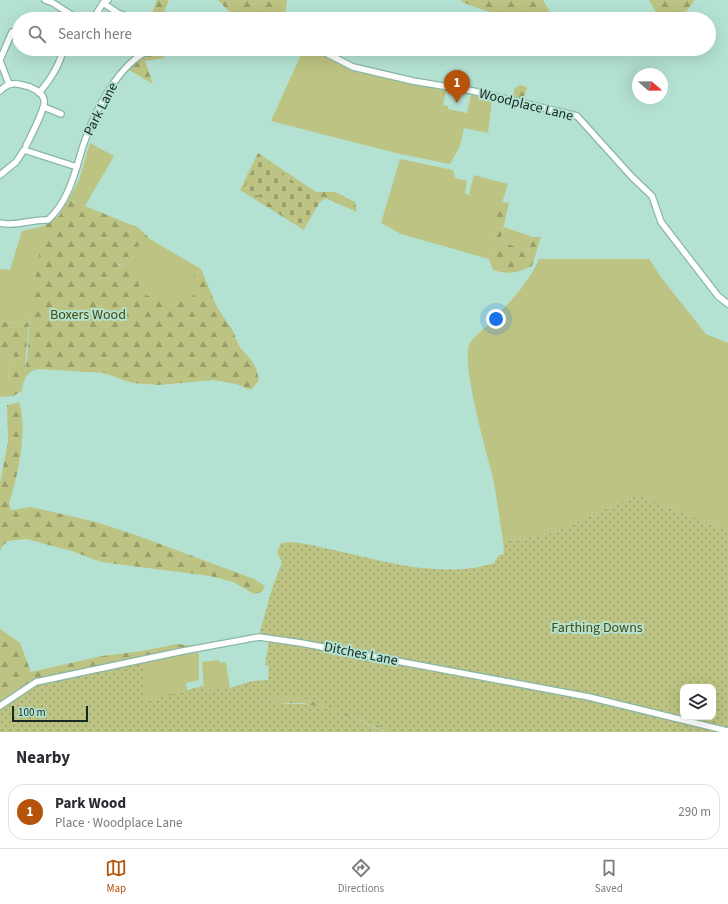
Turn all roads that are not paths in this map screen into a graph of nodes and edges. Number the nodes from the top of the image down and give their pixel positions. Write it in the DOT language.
graph roads {
  1 [pos="45,0"];
  2 [pos="106,1"];
  3 [pos="63,12"];
  4 [pos="97,12"];
  5 [pos="117,12"];
  6 [pos="12,32"];
  7 [pos="61,56"];
  8 [pos="139,56"];
  9 [pos="332,56"];
  10 [pos="0,60"];
  11 [pos="9,84"];
  12 [pos="0,91"];
  13 [pos="39,93"];
  14 [pos="44,107"];
  15 [pos="62,114"];
  16 [pos="26,146"];
  17 [pos="77,167"];
  18 [pos="1,173"];
  19 [pos="0,223"];
  20 [pos="728,304"];
  21 [pos="0,706"];
  22 [pos="728,731"];
  1 -- 3 [label="street"];
  2 -- 4 [label="street"];
  2 -- 5 [label="street"];
  6 -- 10 [label="street"];
  7 -- 13 [label="street"];
  8 -- 17 [label="street, Park Lane"];
  9 -- 20 [label="street, Woodplace Lane"];
  10 -- 11 [label="street"];
  11 -- 12 [label="street"];
  11 -- 13 [label="street"];
  13 -- 14 [label="street"];
  14 -- 15 [label="street"];
  14 -- 16 [label="street"];
  17 -- 18 [label="street"];
  17 -- 19 [label="street, Park Lane"];
  21 -- 22 [label="street, Ditches Lane"];
}
